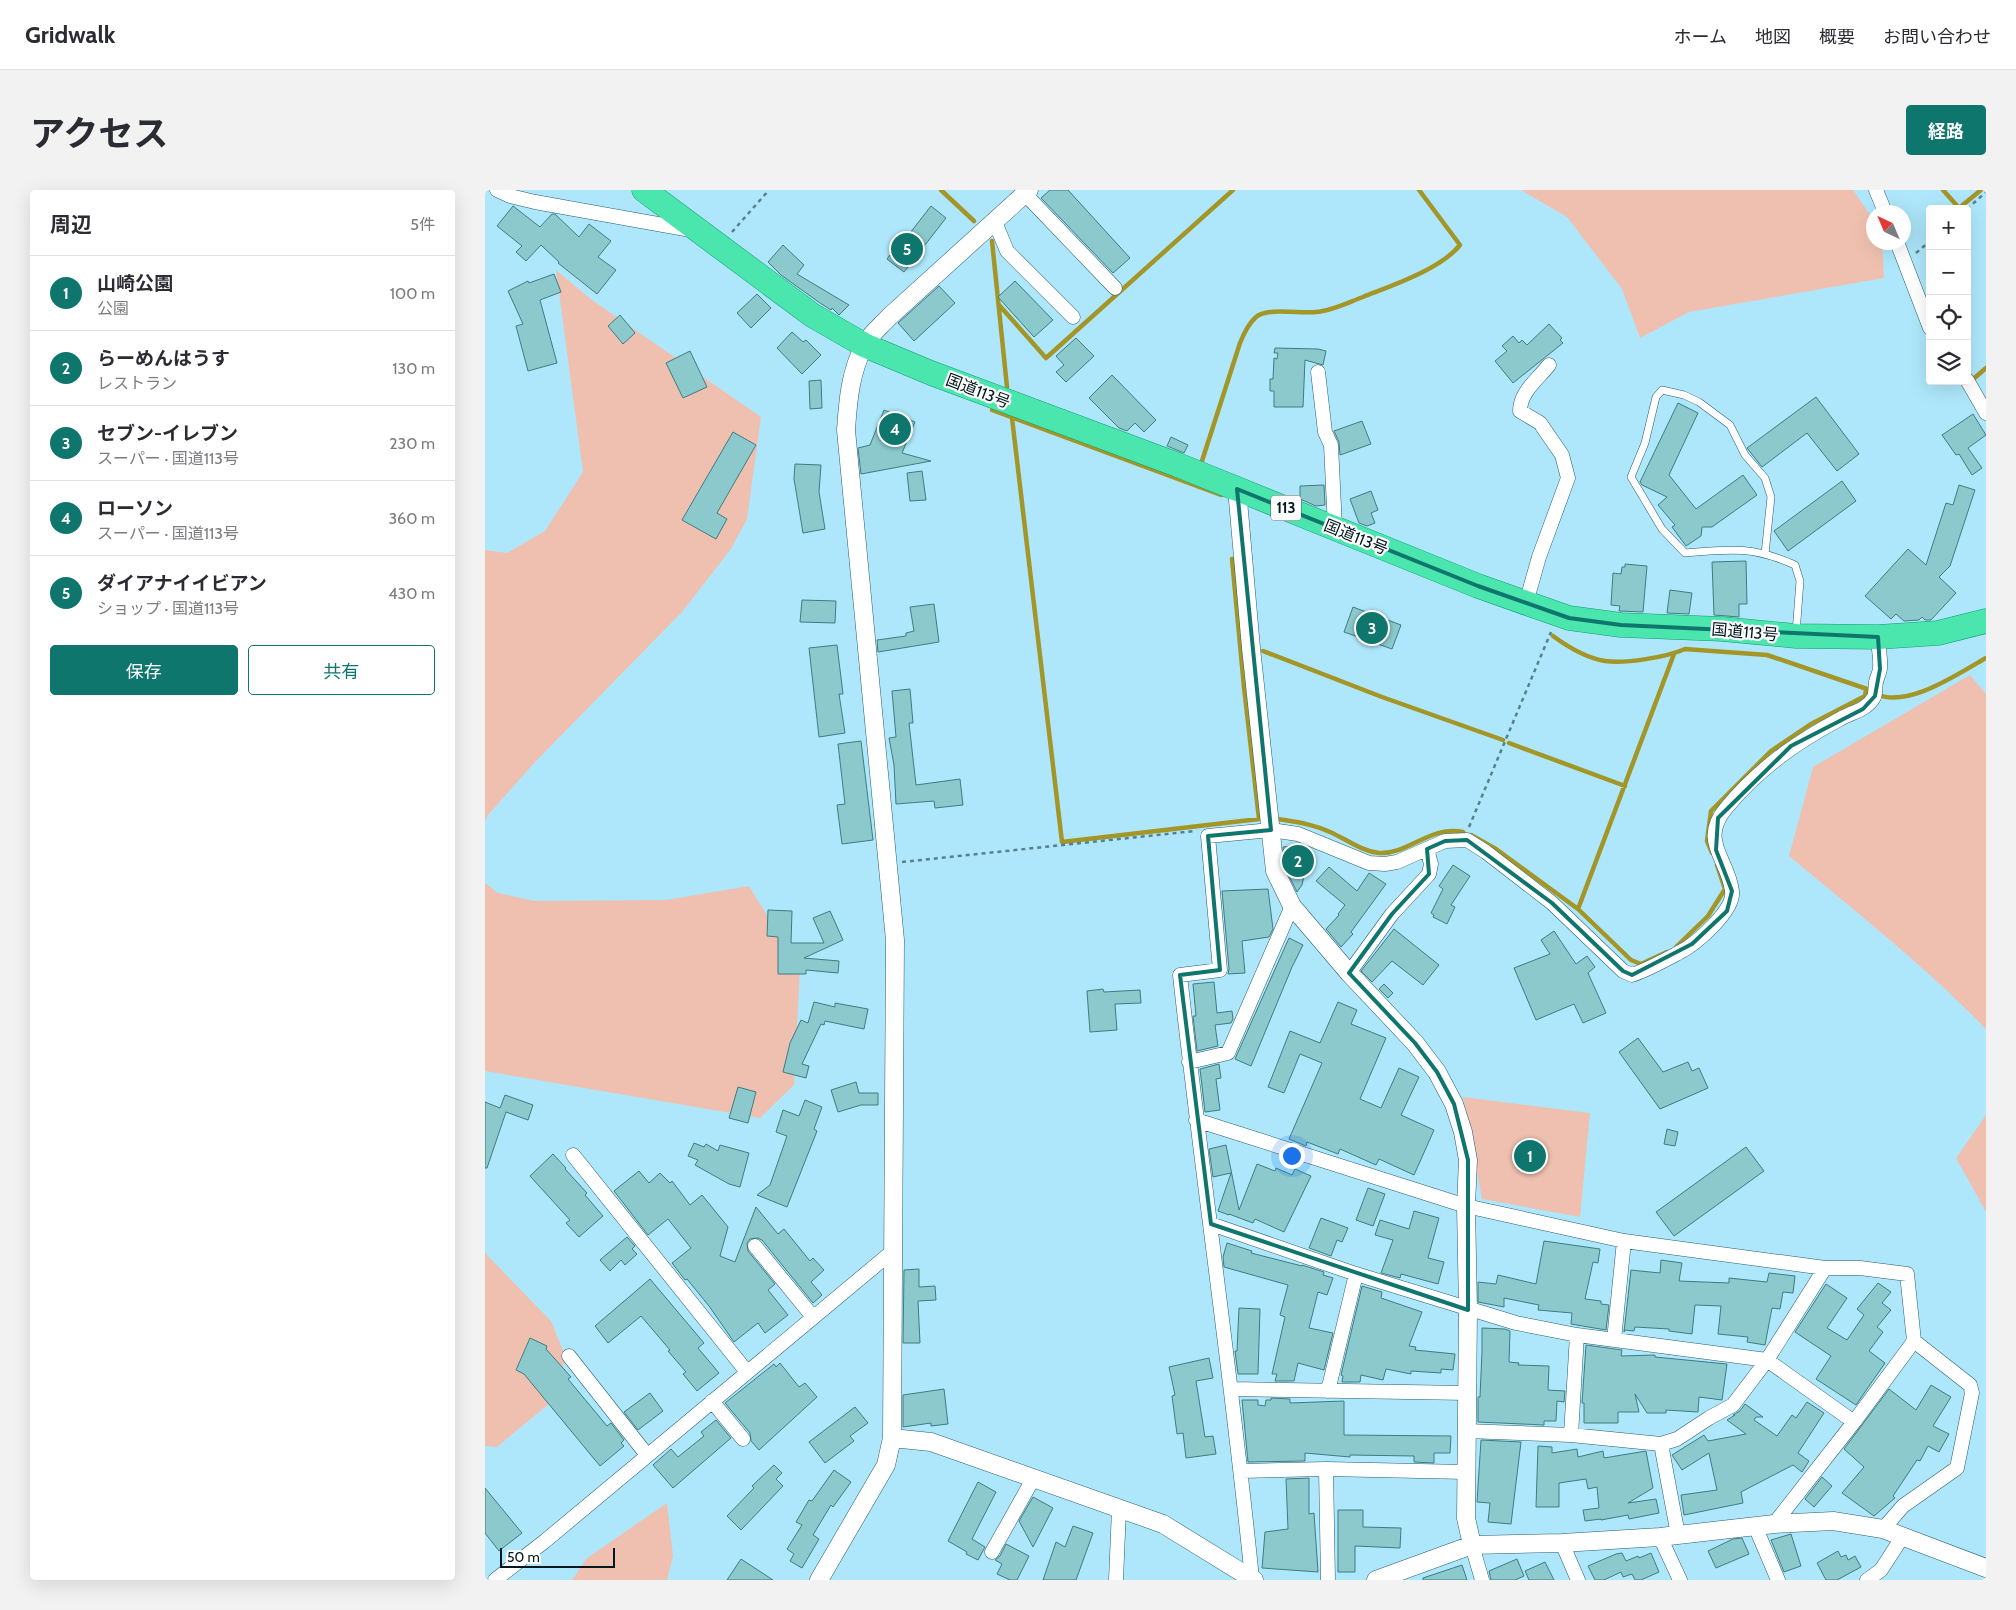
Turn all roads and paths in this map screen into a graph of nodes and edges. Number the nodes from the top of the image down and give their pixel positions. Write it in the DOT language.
graph roads {
  1 [pos="497,190"];
  2 [pos="644,190"];
  3 [pos="769,190"];
  4 [pos="1876,190"];
  5 [pos="1027,192"];
  6 [pos="1986,192"];
  7 [pos="1882,205"];
  8 [pos="1971,205"];
  9 [pos="995,222"];
  10 [pos="699,231"];
  11 [pos="720,246"];
  12 [pos="1900,250"];
  13 [pos="1115,288"];
  14 [pos="1073,317"];
  15 [pos="1926,318"];
  16 [pos="864,345"];
  17 [pos="1549,364"];
  18 [pos="1318,372"];
  19 [pos="1970,385"];
  20 [pos="1986,413"];
  21 [pos="1237,489"];
  22 [pos="1335,528"];
  23 [pos="1765,554"];
  24 [pos="1526,603"];
  25 [pos="1558,614"];
  26 [pos="1986,621"];
  27 [pos="1796,636"];
  28 [pos="1878,637"];
  29 [pos="1271,830"];
  30 [pos="1208,836"];
  31 [pos="1467,840"];
  32 [pos="1427,849"];
  33 [pos="888,863"];
  34 [pos="1292,906"];
  35 [pos="1349,973"];
  36 [pos="1189,1062"];
  37 [pos="1196,1120"];
  38 [pos="573,1156"];
  39 [pos="1466,1206"];
  40 [pos="1211,1224"];
  41 [pos="1624,1240"];
  42 [pos="755,1246"];
  43 [pos="893,1251"];
  44 [pos="1825,1268"];
  45 [pos="1356,1274"];
  46 [pos="1468,1310"];
  47 [pos="813,1317"];
  48 [pos="1577,1335"];
  49 [pos="1613,1340"];
  50 [pos="1914,1341"];
  51 [pos="569,1356"];
  52 [pos="1767,1360"];
  53 [pos="747,1372"];
  54 [pos="1231,1389"];
  55 [pos="1328,1391"];
  56 [pos="1467,1393"];
  57 [pos="712,1401"];
  58 [pos="1854,1422"];
  59 [pos="1466,1431"];
  60 [pos="1571,1435"];
  61 [pos="892,1438"];
  62 [pos="743,1439"];
  63 [pos="1661,1444"];
  64 [pos="647,1455"];
  65 [pos="1326,1469"];
  66 [pos="1241,1471"];
  67 [pos="1465,1472"];
  68 [pos="1033,1478"];
  69 [pos="1119,1509"];
  70 [pos="1773,1524"];
  71 [pos="1755,1526"];
  72 [pos="1883,1529"];
  73 [pos="1678,1534"];
  74 [pos="1903,1536"];
  75 [pos="1660,1537"];
  76 [pos="1562,1543"];
  77 [pos="1472,1544"];
  78 [pos="992,1552"];
  79 [pos="1986,1568"];
  80 [pos="1253,1579"];
  81 [pos="495,1580"];
  82 [pos="819,1580"];
  83 [pos="1116,1580"];
  84 [pos="1328,1580"];
  85 [pos="1376,1580"];
  86 [pos="1482,1580"];
  87 [pos="1578,1580"];
  88 [pos="1680,1580"];
  89 [pos="1778,1580"];
  90 [pos="1867,1580"];
  1 -- 10 [label="street"];
  2 -- 10 [label="highway, 国道113号 / 113"];
  3 -- 11 [label="path"];
  4 -- 7 [label="street"];
  5 -- 9 [label="street"];
  5 -- 13 [label="street"];
  6 -- 8 [label="path"];
  9 -- 14 [label="street"];
  9 -- 16 [label="street"];
  10 -- 11 [label="highway, 国道113号 / 113"];
  11 -- 16 [label="highway, 国道113号 / 113"];
  12 -- 15 [label="street"];
  16 -- 21 [label="highway, 国道113号 / 113"];
  16 -- 33 [label="street"];
  17 -- 24 [label="street"];
  18 -- 22 [label="street"];
  19 -- 20 [label="street"];
  21 -- 22 [label="highway, 国道113号 / 113"];
  21 -- 29 [label="street"];
  22 -- 24 [label="highway, 国道113号 / 113"];
  23 -- 23 [label="lane"];
  23 -- 27 [label="lane"];
  24 -- 25 [label="highway, 国道113号 / 113"];
  25 -- 27 [label="highway, 国道113号 / 113"];
  25 -- 31 [label="path"];
  26 -- 28 [label="highway, 国道113号 / 113"];
  27 -- 28 [label="highway, 国道113号 / 113"];
  28 -- 31 [label="street"];
  29 -- 30 [label="street"];
  29 -- 32 [label="street"];
  29 -- 34 [label="street"];
  30 -- 33 [label="path"];
  30 -- 36 [label="street"];
  31 -- 32 [label="street"];
  32 -- 35 [label="street"];
  33 -- 43 [label="street"];
  34 -- 35 [label="street"];
  34 -- 36 [label="street"];
  35 -- 39 [label="street"];
  36 -- 37 [label="street"];
  37 -- 39 [label="street"];
  37 -- 40 [label="street"];
  38 -- 53 [label="street"];
  39 -- 41 [label="street"];
  39 -- 46 [label="street"];
  40 -- 45 [label="street"];
  40 -- 54 [label="street"];
  41 -- 44 [label="street"];
  41 -- 49 [label="street"];
  42 -- 47 [label="street"];
  43 -- 47 [label="street"];
  43 -- 61 [label="street"];
  44 -- 50 [label="street"];
  44 -- 52 [label="street"];
  45 -- 46 [label="street"];
  45 -- 55 [label="street"];
  46 -- 48 [label="street"];
  46 -- 56 [label="street"];
  47 -- 53 [label="street"];
  48 -- 49 [label="street"];
  48 -- 60 [label="street"];
  49 -- 52 [label="street"];
  50 -- 58 [label="street"];
  50 -- 72 [label="street"];
  51 -- 64 [label="street"];
  52 -- 58 [label="street"];
  52 -- 63 [label="street"];
  53 -- 57 [label="street"];
  54 -- 55 [label="street"];
  54 -- 66 [label="street"];
  55 -- 56 [label="street"];
  56 -- 59 [label="street"];
  57 -- 62 [label="street"];
  57 -- 64 [label="street"];
  58 -- 70 [label="street"];
  59 -- 60 [label="street"];
  59 -- 67 [label="street"];
  60 -- 63 [label="street"];
  61 -- 68 [label="street"];
  61 -- 82 [label="street"];
  63 -- 73 [label="street"];
  64 -- 81 [label="street"];
  65 -- 66 [label="street"];
  65 -- 67 [label="street"];
  65 -- 84 [label="street"];
  66 -- 80 [label="street"];
  67 -- 77 [label="street"];
  68 -- 69 [label="street"];
  68 -- 78 [label="street"];
  69 -- 80 [label="street"];
  69 -- 83 [label="street"];
  70 -- 71 [label="street"];
  70 -- 72 [label="street"];
  71 -- 73 [label="street"];
  71 -- 89 [label="street"];
  72 -- 74 [label="street"];
  73 -- 75 [label="street"];
  74 -- 79 [label="street"];
  74 -- 90 [label="street"];
  75 -- 76 [label="street"];
  75 -- 88 [label="street"];
  76 -- 77 [label="street"];
  76 -- 87 [label="street"];
  77 -- 85 [label="street"];
  77 -- 86 [label="street"];
}
